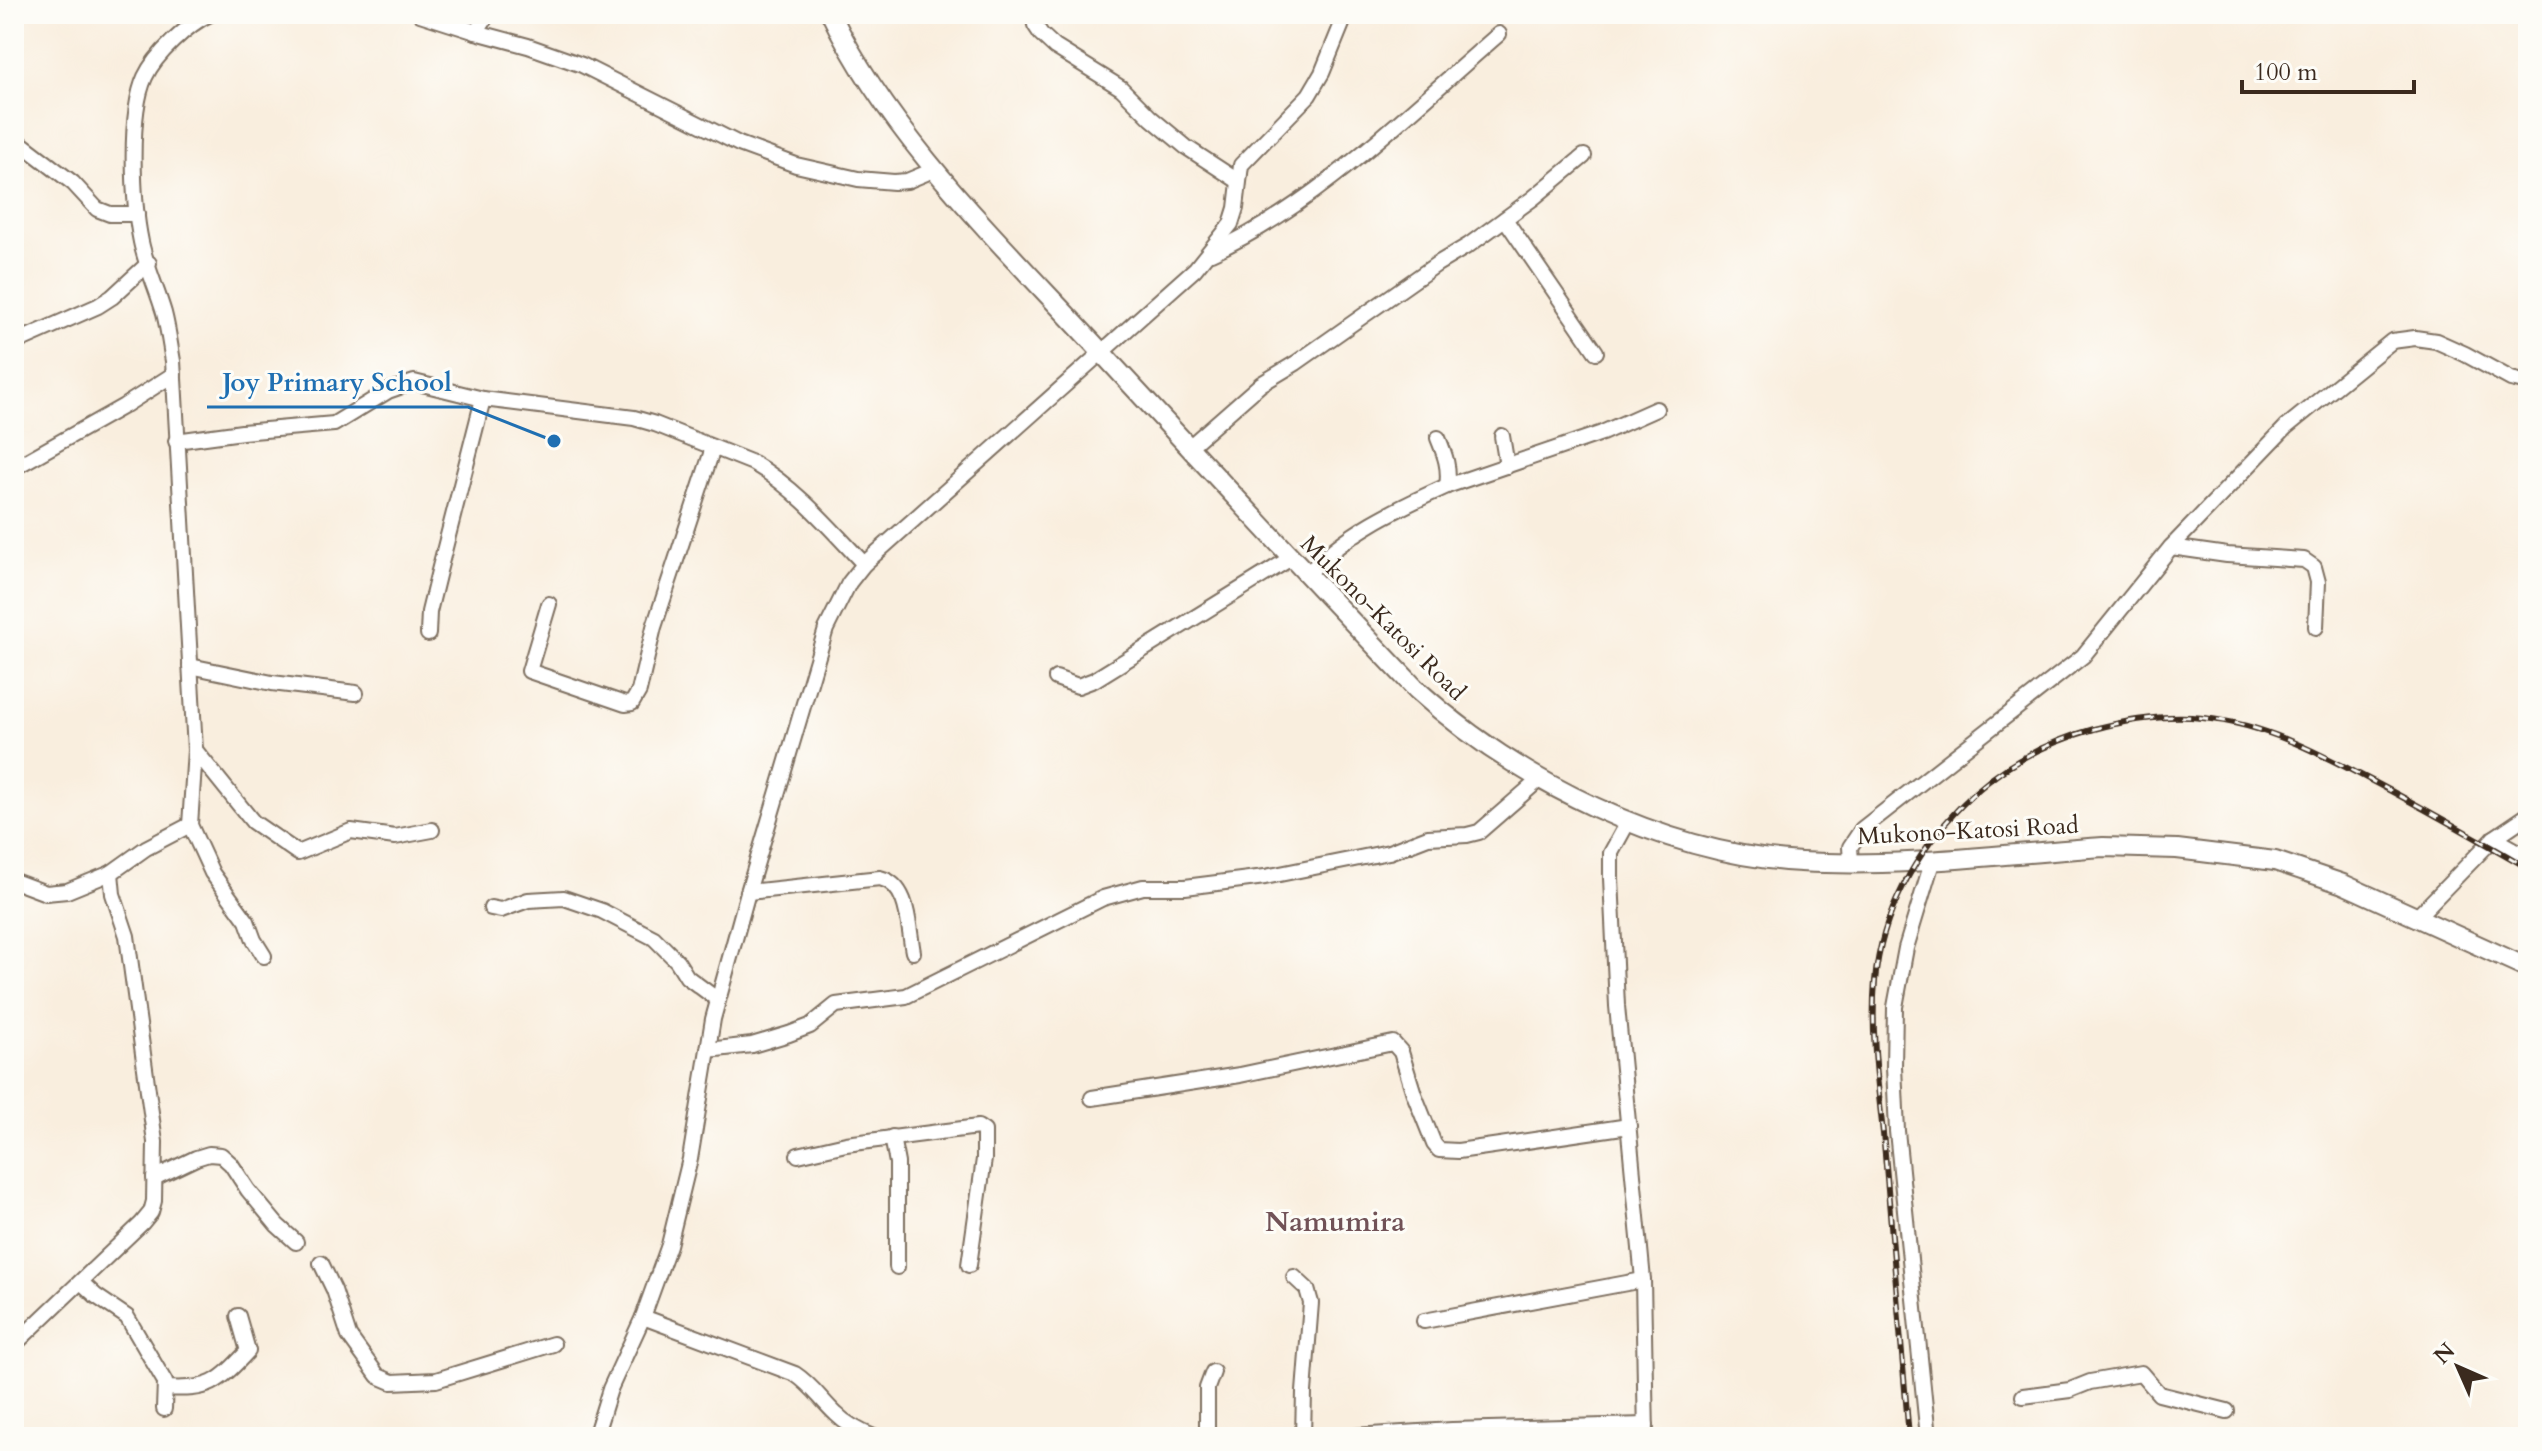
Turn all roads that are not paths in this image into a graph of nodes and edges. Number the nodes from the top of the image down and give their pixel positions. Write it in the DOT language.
graph roads {
  1 [pos="210,14"];
  2 [pos="420,14"];
  3 [pos="488,14"];
  4 [pos="831,14"];
  5 [pos="1033,14"];
  6 [pos="1346,14"];
  7 [pos="476,32"];
  8 [pos="1499,34"];
  9 [pos="14,138"];
  10 [pos="1584,156"];
  11 [pos="936,169"];
  12 [pos="1238,181"];
  13 [pos="137,214"];
  14 [pos="1505,219"];
  15 [pos="1207,254"];
  16 [pos="149,263"];
  17 [pos="14,343"];
  18 [pos="1596,352"];
  19 [pos="1103,353"];
  20 [pos="174,374"];
  21 [pos="2528,383"];
  22 [pos="483,399"];
  23 [pos="1656,409"];
  24 [pos="1502,436"];
  25 [pos="1438,438"];
  26 [pos="176,441"];
  27 [pos="713,448"];
  28 [pos="1188,448"];
  29 [pos="1507,466"];
  30 [pos="14,468"];
  31 [pos="1447,486"];
  32 [pos="2171,547"];
  33 [pos="1291,558"];
  34 [pos="864,564"];
  35 [pos="1307,575"];
  36 [pos="549,604"];
  37 [pos="2316,627"];
  38 [pos="428,634"];
  39 [pos="190,666"];
  40 [pos="1056,678"];
  41 [pos="356,693"];
  42 [pos="195,750"];
  43 [pos="1540,779"];
  44 [pos="2528,815"];
  45 [pos="1628,822"];
  46 [pos="190,825"];
  47 [pos="432,830"];
  48 [pos="2494,838"];
  49 [pos="2528,857"];
  50 [pos="1933,859"];
  51 [pos="1851,862"];
  52 [pos="111,873"];
  53 [pos="14,881"];
  54 [pos="748,892"];
  55 [pos="491,908"];
  56 [pos="2416,918"];
  57 [pos="913,952"];
  58 [pos="264,956"];
  59 [pos="2528,968"];
  60 [pos="718,1000"];
  61 [pos="708,1050"];
  62 [pos="1092,1098"];
  63 [pos="1629,1126"];
  64 [pos="892,1137"];
  65 [pos="798,1155"];
  66 [pos="154,1178"];
  67 [pos="296,1242"];
  68 [pos="321,1263"];
  69 [pos="969,1265"];
  70 [pos="897,1267"];
  71 [pos="1294,1277"];
  72 [pos="1643,1280"];
  73 [pos="81,1282"];
  74 [pos="238,1316"];
  75 [pos="643,1317"];
  76 [pos="1424,1321"];
  77 [pos="553,1344"];
  78 [pos="14,1345"];
  79 [pos="1213,1372"];
  80 [pos="165,1388"];
  81 [pos="2023,1396"];
  82 [pos="164,1409"];
  83 [pos="2227,1411"];
  84 [pos="1646,1431"];
  85 [pos="595,1437"];
  86 [pos="874,1437"];
  87 [pos="1207,1437"];
  88 [pos="1303,1437"];
  89 [pos="1338,1437"];
  90 [pos="1928,1437"];
  1 -- 13 [label="street"];
  2 -- 7 [label="street"];
  3 -- 7 [label="street"];
  4 -- 11 [label="main road, Mukono-Katosi Road"];
  5 -- 12 [label="street"];
  6 -- 12 [label="street"];
  7 -- 11 [label="street"];
  8 -- 15 [label="street"];
  9 -- 13 [label="street"];
  10 -- 14 [label="street"];
  11 -- 19 [label="main road, Mukono-Katosi Road"];
  12 -- 15 [label="street"];
  13 -- 16 [label="street"];
  14 -- 18 [label="street"];
  14 -- 28 [label="street"];
  15 -- 19 [label="street"];
  16 -- 17 [label="street"];
  16 -- 20 [label="street"];
  19 -- 28 [label="main road, Mukono-Katosi Road"];
  19 -- 34 [label="street"];
  20 -- 26 [label="street"];
  20 -- 30 [label="street"];
  21 -- 32 [label="street"];
  22 -- 26 [label="street"];
  22 -- 27 [label="street"];
  22 -- 38 [label="street"];
  23 -- 29 [label="street"];
  24 -- 29 [label="street"];
  25 -- 31 [label="street"];
  26 -- 39 [label="street"];
  27 -- 34 [label="street"];
  27 -- 36 [label="street"];
  28 -- 33 [label="main road, Mukono-Katosi Road"];
  29 -- 31 [label="street"];
  31 -- 35 [label="street"];
  32 -- 37 [label="street"];
  32 -- 51 [label="street"];
  33 -- 35 [label="main road, Mukono-Katosi Road"];
  33 -- 40 [label="street"];
  34 -- 54 [label="street"];
  35 -- 43 [label="main road, Mukono-Katosi Road"];
  39 -- 41 [label="street"];
  39 -- 42 [label="street"];
  42 -- 46 [label="street"];
  42 -- 47 [label="street"];
  43 -- 45 [label="main road, Mukono-Katosi Road"];
  43 -- 61 [label="street"];
  44 -- 48 [label="street"];
  45 -- 51 [label="main road, Mukono-Katosi Road"];
  45 -- 63 [label="street"];
  46 -- 52 [label="street"];
  46 -- 58 [label="street"];
  48 -- 49 [label="street"];
  48 -- 56 [label="street"];
  50 -- 51 [label="main road, Mukono-Katosi Road"];
  50 -- 56 [label="main road, Mukono-Katosi Road"];
  50 -- 90 [label="street"];
  52 -- 53 [label="street"];
  52 -- 66 [label="street"];
  54 -- 57 [label="street"];
  54 -- 60 [label="street"];
  55 -- 60 [label="street"];
  56 -- 59 [label="main road, Mukono-Katosi Road"];
  60 -- 61 [label="street"];
  61 -- 75 [label="street"];
  62 -- 63 [label="street"];
  63 -- 72 [label="street"];
  64 -- 65 [label="street"];
  64 -- 69 [label="street"];
  64 -- 70 [label="street"];
  66 -- 67 [label="street"];
  66 -- 73 [label="street"];
  68 -- 77 [label="street"];
  71 -- 88 [label="street"];
  72 -- 76 [label="street"];
  72 -- 84 [label="street"];
  73 -- 78 [label="street"];
  73 -- 80 [label="street"];
  74 -- 80 [label="street"];
  75 -- 85 [label="street"];
  75 -- 86 [label="street"];
  79 -- 87 [label="street"];
  80 -- 82 [label="street"];
  81 -- 83 [label="street"];
  84 -- 89 [label="street"];
}
